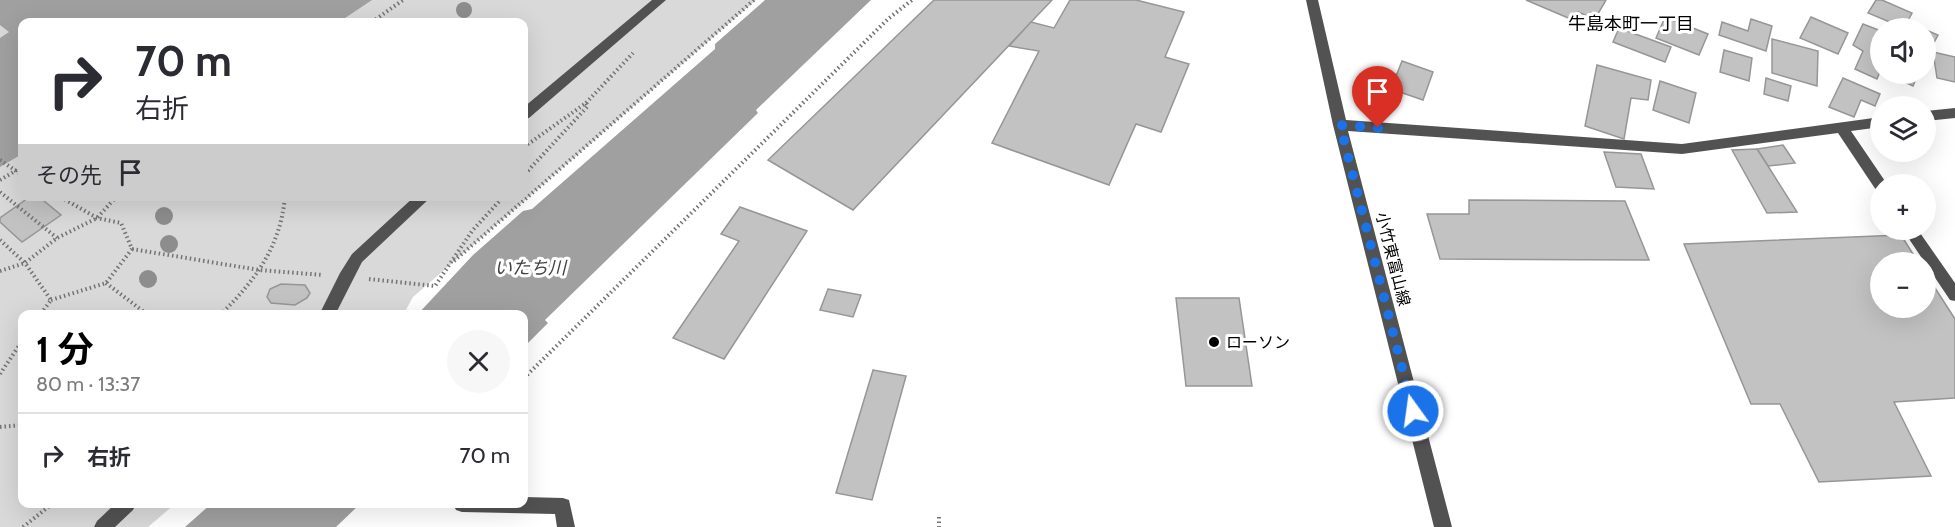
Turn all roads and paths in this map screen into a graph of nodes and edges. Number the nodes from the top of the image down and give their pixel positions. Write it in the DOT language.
graph roads {
  1 [pos="403,0"];
  2 [pos="660,0"];
  3 [pos="754,0"];
  4 [pos="912,0"];
  5 [pos="1312,0"];
  6 [pos="378,18"];
  7 [pos="528,111"];
  8 [pos="1955,113"];
  9 [pos="1936,116"];
  10 [pos="1870,123"];
  11 [pos="1340,125"];
  12 [pos="1841,127"];
  13 [pos="528,144"];
  14 [pos="0,160"];
  15 [pos="18,169"];
  16 [pos="528,171"];
  17 [pos="18,172"];
  18 [pos="1873,174"];
  19 [pos="0,180"];
  20 [pos="0,192"];
  21 [pos="528,196"];
  22 [pos="66,201"];
  23 [pos="112,201"];
  24 [pos="284,201"];
  25 [pos="420,201"];
  26 [pos="499,201"];
  27 [pos="523,201"];
  28 [pos="97,218"];
  29 [pos="57,238"];
  30 [pos="1917,240"];
  31 [pos="1,241"];
  32 [pos="132,249"];
  33 [pos="25,263"];
  34 [pos="448,266"];
  35 [pos="259,270"];
  36 [pos="0,271"];
  37 [pos="345,277"];
  38 [pos="106,283"];
  39 [pos="1955,295"];
  40 [pos="51,300"];
  41 [pos="44,310"];
  42 [pos="141,310"];
  43 [pos="225,310"];
  44 [pos="329,310"];
  45 [pos="18,347"];
  46 [pos="0,374"];
  47 [pos="528,374"];
  48 [pos="18,425"];
  49 [pos="0,427"];
  50 [pos="528,505"];
  51 [pos="47,508"];
  52 [pos="124,508"];
  53 [pos="939,517"];
  54 [pos="23,527"];
  55 [pos="103,527"];
  56 [pos="566,527"];
  57 [pos="939,527"];
  58 [pos="1443,527"];
  1 -- 6 [label="path"];
  2 -- 7 [label="street"];
  3 -- 21 [label="path"];
  4 -- 47 [label="path"];
  5 -- 11 [label="street, 小竹東富山線"];
  8 -- 9 [label="street"];
  10 -- 12 [label="street"];
  11 -- 12 [label="street"];
  11 -- 58 [label="street, 小竹東富山線"];
  12 -- 18 [label="street"];
  13 -- 16 [label="path"];
  14 -- 17 [label="path, bridge"];
  15 -- 19 [label="path"];
  20 -- 29 [label="path"];
  22 -- 28 [label="path"];
  23 -- 28 [label="path"];
  24 -- 35 [label="path"];
  25 -- 37 [label="street"];
  26 -- 34 [label="path"];
  27 -- 34 [label="path"];
  28 -- 29 [label="path"];
  28 -- 32 [label="path"];
  29 -- 33 [label="path"];
  30 -- 39 [label="street"];
  31 -- 33 [label="path"];
  32 -- 35 [label="path"];
  32 -- 38 [label="path"];
  33 -- 36 [label="path"];
  33 -- 40 [label="path"];
  34 -- 37 [label="path"];
  35 -- 37 [label="path"];
  35 -- 43 [label="path"];
  37 -- 44 [label="street"];
  38 -- 40 [label="path"];
  38 -- 42 [label="path"];
  40 -- 41 [label="path"];
  45 -- 46 [label="path"];
  48 -- 49 [label="path"];
  50 -- 56 [label="street"];
  51 -- 54 [label="path"];
  52 -- 55 [label="street"];
  53 -- 57 [label="path"];
}
